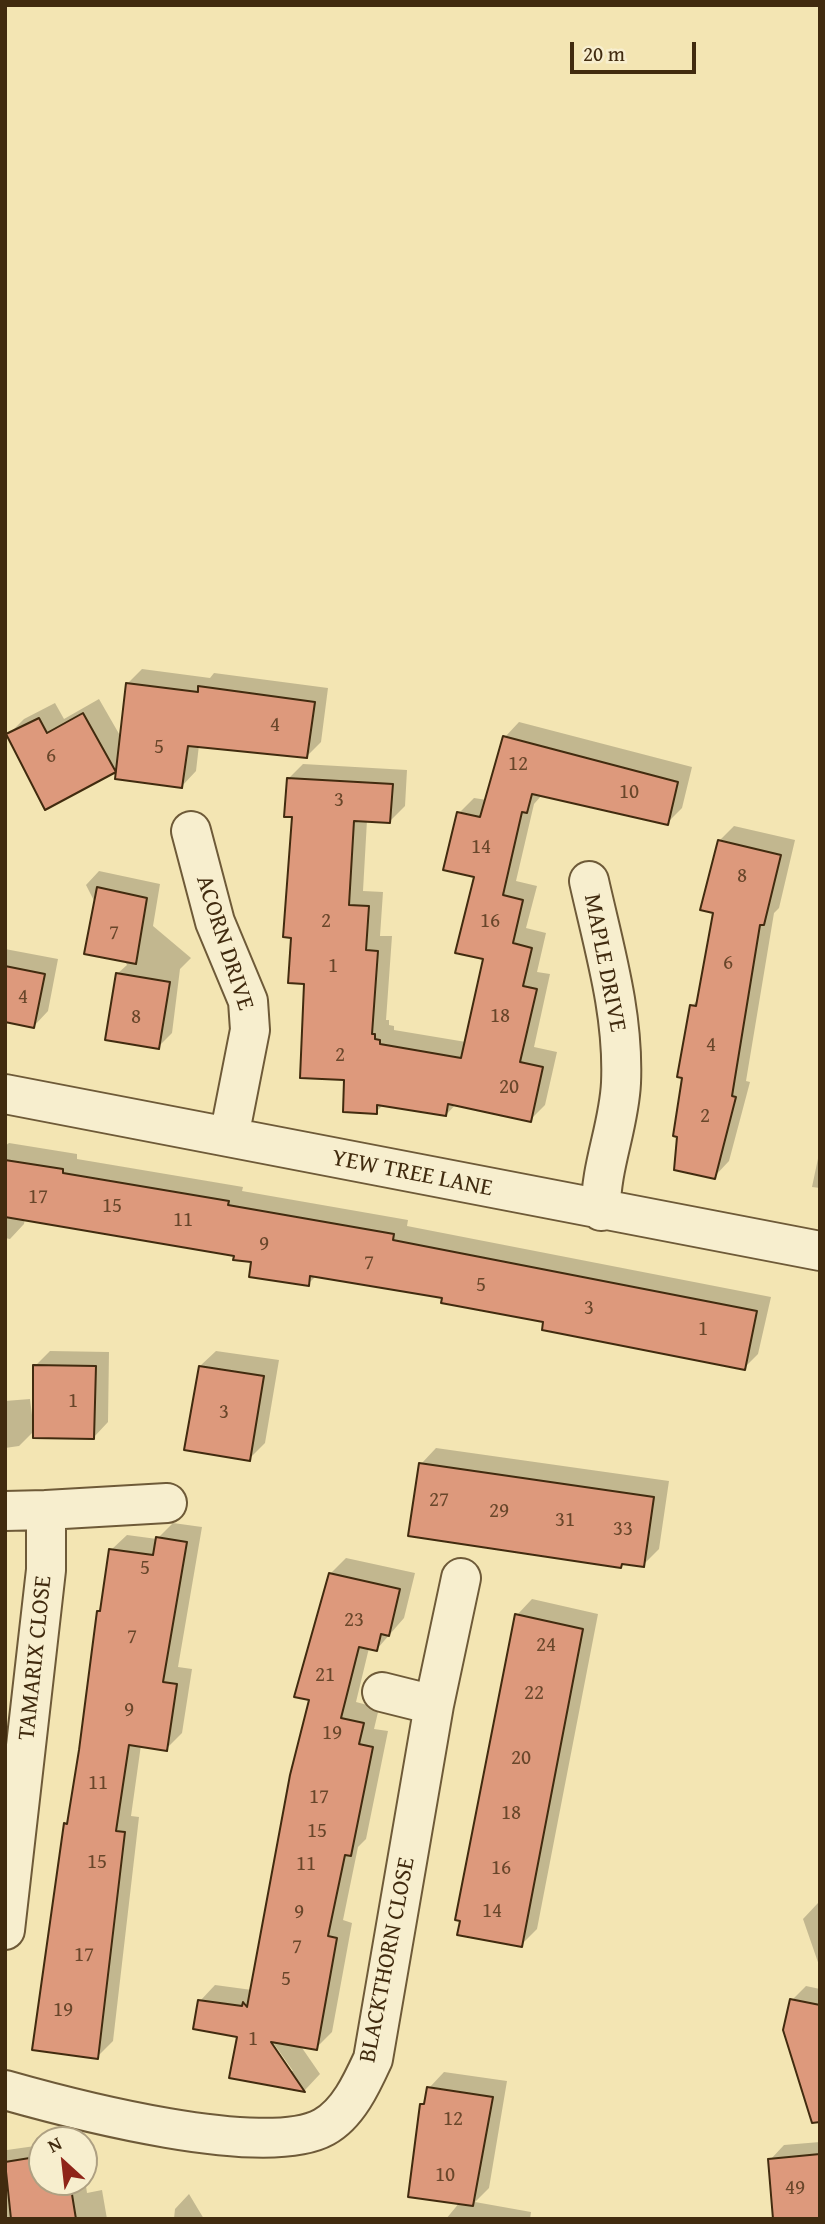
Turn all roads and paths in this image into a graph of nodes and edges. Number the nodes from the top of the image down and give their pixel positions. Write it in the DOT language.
graph roads {
  1 [pos="191,831"];
  2 [pos="589,881"];
  3 [pos="5,1094"];
  4 [pos="229,1137"];
  5 [pos="601,1211"];
  6 [pos="820,1251"];
  7 [pos="167,1503"];
  8 [pos="46,1510"];
  9 [pos="5,1511"];
  10 [pos="461,1578"];
  11 [pos="382,1692"];
  12 [pos="434,1705"];
  13 [pos="5,1930"];
  14 [pos="5,2090"];
  1 -- 4 [label="street, ACORN DRIVE"];
  2 -- 5 [label="street, MAPLE DRIVE"];
  3 -- 4 [label="street, YEW TREE LANE"];
  4 -- 5 [label="street, YEW TREE LANE"];
  5 -- 6 [label="street, YEW TREE LANE"];
  7 -- 8 [label="street"];
  8 -- 9 [label="street"];
  8 -- 13 [label="street, TAMARIX CLOSE"];
  10 -- 12 [label="street, BLACKTHORN CLOSE"];
  11 -- 12 [label="street"];
  12 -- 14 [label="street, BLACKTHORN CLOSE"];
}
